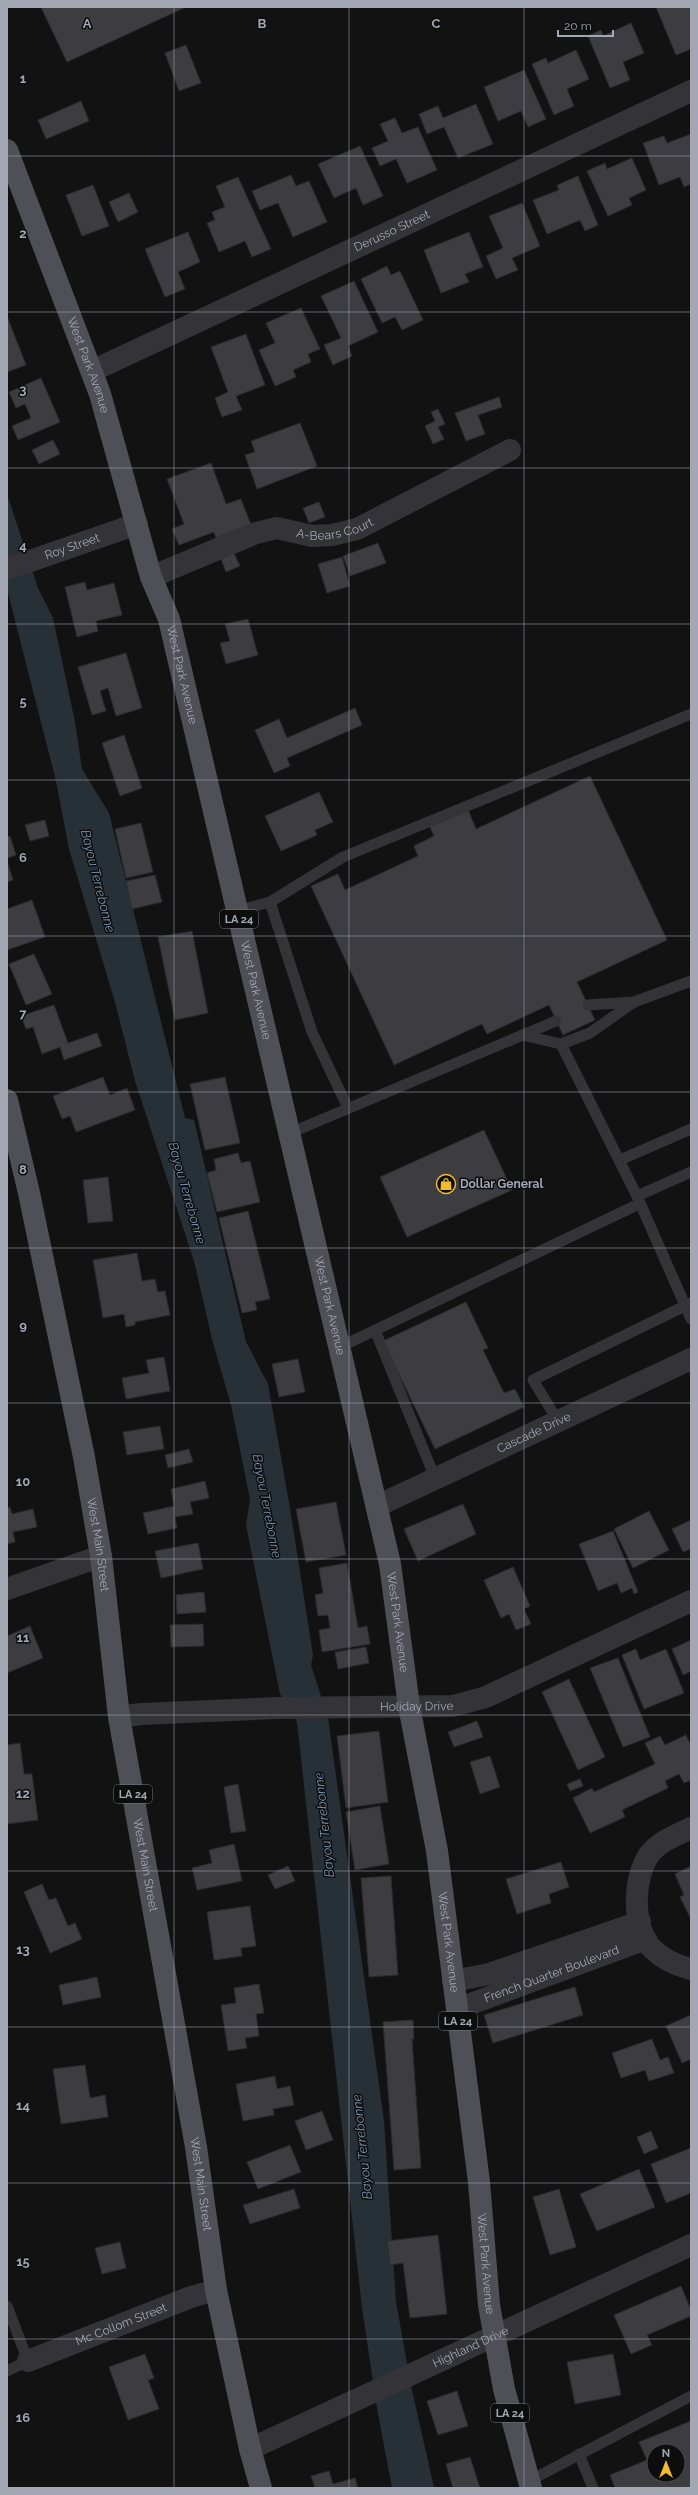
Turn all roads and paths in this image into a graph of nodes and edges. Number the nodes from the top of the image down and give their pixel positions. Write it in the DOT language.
graph roads {
  1 [pos="691,91"];
  2 [pos="7,150"];
  3 [pos="92,371"];
  4 [pos="510,450"];
  5 [pos="137,524"];
  6 [pos="7,569"];
  7 [pos="151,577"];
  8 [pos="691,714"];
  9 [pos="270,902"];
  10 [pos="237,911"];
  11 [pos="691,981"];
  12 [pos="634,1002"];
  13 [pos="588,1005"];
  14 [pos="556,1021"];
  15 [pos="522,1035"];
  16 [pos="561,1044"];
  17 [pos="7,1100"];
  18 [pos="348,1108"];
  19 [pos="691,1129"];
  20 [pos="290,1132"];
  21 [pos="620,1160"];
  22 [pos="691,1172"];
  23 [pos="638,1200"];
  24 [pos="688,1305"];
  25 [pos="691,1319"];
  26 [pos="375,1330"];
  27 [pos="340,1347"];
  28 [pos="691,1359"];
  29 [pos="558,1421"];
  30 [pos="435,1478"];
  31 [pos="377,1506"];
  32 [pos="101,1556"];
  33 [pos="7,1589"];
  34 [pos="691,1602"];
  35 [pos="409,1706"];
  36 [pos="119,1717"];
  37 [pos="691,1828"];
  38 [pos="643,1930"];
  39 [pos="691,1969"];
  40 [pos="453,1981"];
  41 [pos="457,2009"];
  42 [pos="691,2245"];
  43 [pos="216,2290"];
  44 [pos="7,2306"];
  45 [pos="494,2337"];
  46 [pos="28,2361"];
  47 [pos="7,2372"];
  48 [pos="691,2396"];
  49 [pos="250,2449"];
  50 [pos="578,2454"];
  51 [pos="530,2484"];
  52 [pos="261,2488"];
  53 [pos="592,2488"];
  1 -- 3 [label="street, Derusso Street"];
  2 -- 3 [label="main road, West Park Avenue / LA 24"];
  3 -- 5 [label="main road, West Park Avenue / LA 24"];
  4 -- 7 [label="street, A-Bears Court"];
  5 -- 6 [label="street, Roy Street"];
  5 -- 7 [label="main road, West Park Avenue / LA 24"];
  7 -- 10 [label="main road, West Park Avenue / LA 24"];
  8 -- 9 [label="lane"];
  9 -- 10 [label="lane"];
  9 -- 18 [label="lane"];
  10 -- 20 [label="main road, West Park Avenue / LA 24"];
  11 -- 12 [label="lane"];
  12 -- 13 [label="lane"];
  12 -- 16 [label="lane"];
  14 -- 15 [label="lane"];
  15 -- 16 [label="lane"];
  15 -- 18 [label="lane"];
  16 -- 21 [label="lane"];
  17 -- 32 [label="main road, West Main Street / LA 24"];
  18 -- 20 [label="lane"];
  19 -- 21 [label="lane"];
  20 -- 27 [label="main road, West Park Avenue / LA 24"];
  21 -- 23 [label="lane"];
  22 -- 23 [label="lane"];
  23 -- 24 [label="lane"];
  23 -- 26 [label="lane"];
  24 -- 25 [label="lane"];
  24 -- 29 [label="lane"];
  26 -- 27 [label="lane"];
  26 -- 30 [label="lane"];
  27 -- 31 [label="main road, West Park Avenue / LA 24"];
  28 -- 29 [label="street, Cascade Drive"];
  29 -- 30 [label="street, Cascade Drive"];
  30 -- 31 [label="street, Cascade Drive"];
  31 -- 35 [label="main road, West Park Avenue / LA 24"];
  32 -- 33 [label="street"];
  32 -- 36 [label="main road, West Main Street / LA 24"];
  34 -- 35 [label="street, Holiday Drive"];
  35 -- 36 [label="street, Holiday Drive"];
  35 -- 40 [label="main road, West Park Avenue / LA 24"];
  36 -- 43 [label="main road, West Main Street / LA 24"];
  37 -- 38 [label="street"];
  38 -- 39 [label="street"];
  38 -- 40 [label="street, French Quarter Boulevard"];
  38 -- 41 [label="street, French Quarter Boulevard"];
  40 -- 41 [label="main road, West Park Avenue / LA 24"];
  41 -- 45 [label="main road, West Park Avenue / LA 24"];
  42 -- 45 [label="street, Highland Drive"];
  43 -- 46 [label="street, Mc Collom Street"];
  43 -- 49 [label="main road, West Main Street / LA 24"];
  44 -- 46 [label="lane"];
  45 -- 49 [label="street, Highland Drive"];
  45 -- 51 [label="main road, West Park Avenue / LA 24"];
  46 -- 47 [label="lane"];
  48 -- 50 [label="lane"];
  49 -- 52 [label="main road, West Main Street / LA 24"];
  50 -- 51 [label="lane"];
  50 -- 53 [label="lane"];
}
